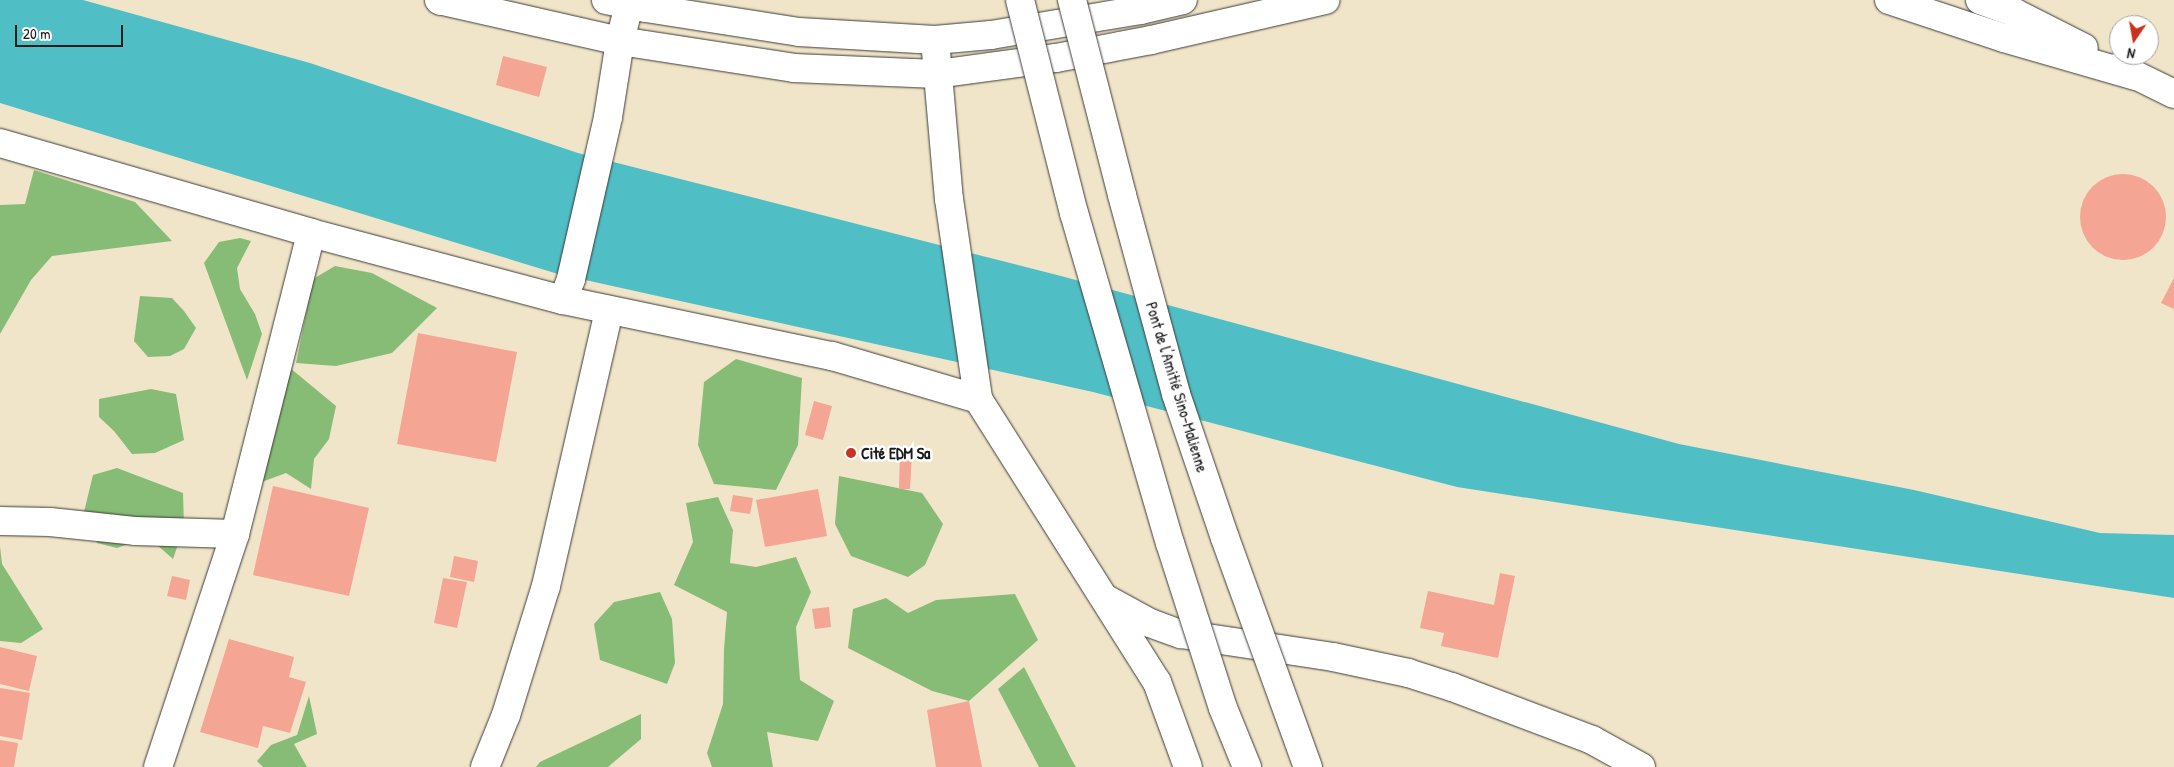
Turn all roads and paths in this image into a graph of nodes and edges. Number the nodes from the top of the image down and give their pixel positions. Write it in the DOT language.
graph roads {
  1 [pos="441,0"];
  2 [pos="1020,0"];
  3 [pos="1072,0"];
  4 [pos="1183,0"];
  5 [pos="1324,0"];
  6 [pos="1889,0"];
  7 [pos="1980,0"];
  8 [pos="618,2"];
  9 [pos="935,40"];
  10 [pos="620,42"];
  11 [pos="937,74"];
  12 [pos="2136,76"];
  13 [pos="2174,94"];
  14 [pos="0,142"];
  15 [pos="311,233"];
  16 [pos="567,289"];
  17 [pos="610,310"];
  18 [pos="976,386"];
  19 [pos="0,520"];
  20 [pos="235,534"];
  21 [pos="1106,599"];
  22 [pos="158,767"];
  23 [pos="485,767"];
  24 [pos="1188,767"];
  25 [pos="1247,767"];
  26 [pos="1308,767"];
  27 [pos="1641,767"];
  1 -- 10 [label="street"];
  2 -- 25 [label="street, bridge"];
  3 -- 26 [label="street, Pont de l'Amitié Sino-Malienne, bridge"];
  4 -- 9 [label="street"];
  5 -- 11 [label="street"];
  6 -- 12 [label="street"];
  7 -- 12 [label="street"];
  8 -- 9 [label="street"];
  8 -- 10 [label="street"];
  9 -- 11 [label="street"];
  10 -- 11 [label="street"];
  10 -- 16 [label="street"];
  11 -- 18 [label="street"];
  12 -- 13 [label="street"];
  14 -- 15 [label="street"];
  15 -- 16 [label="street"];
  15 -- 20 [label="street"];
  16 -- 17 [label="street"];
  17 -- 18 [label="street"];
  17 -- 23 [label="street"];
  18 -- 21 [label="street"];
  19 -- 20 [label="street"];
  20 -- 22 [label="street"];
  21 -- 24 [label="street"];
  21 -- 27 [label="street"];
}
